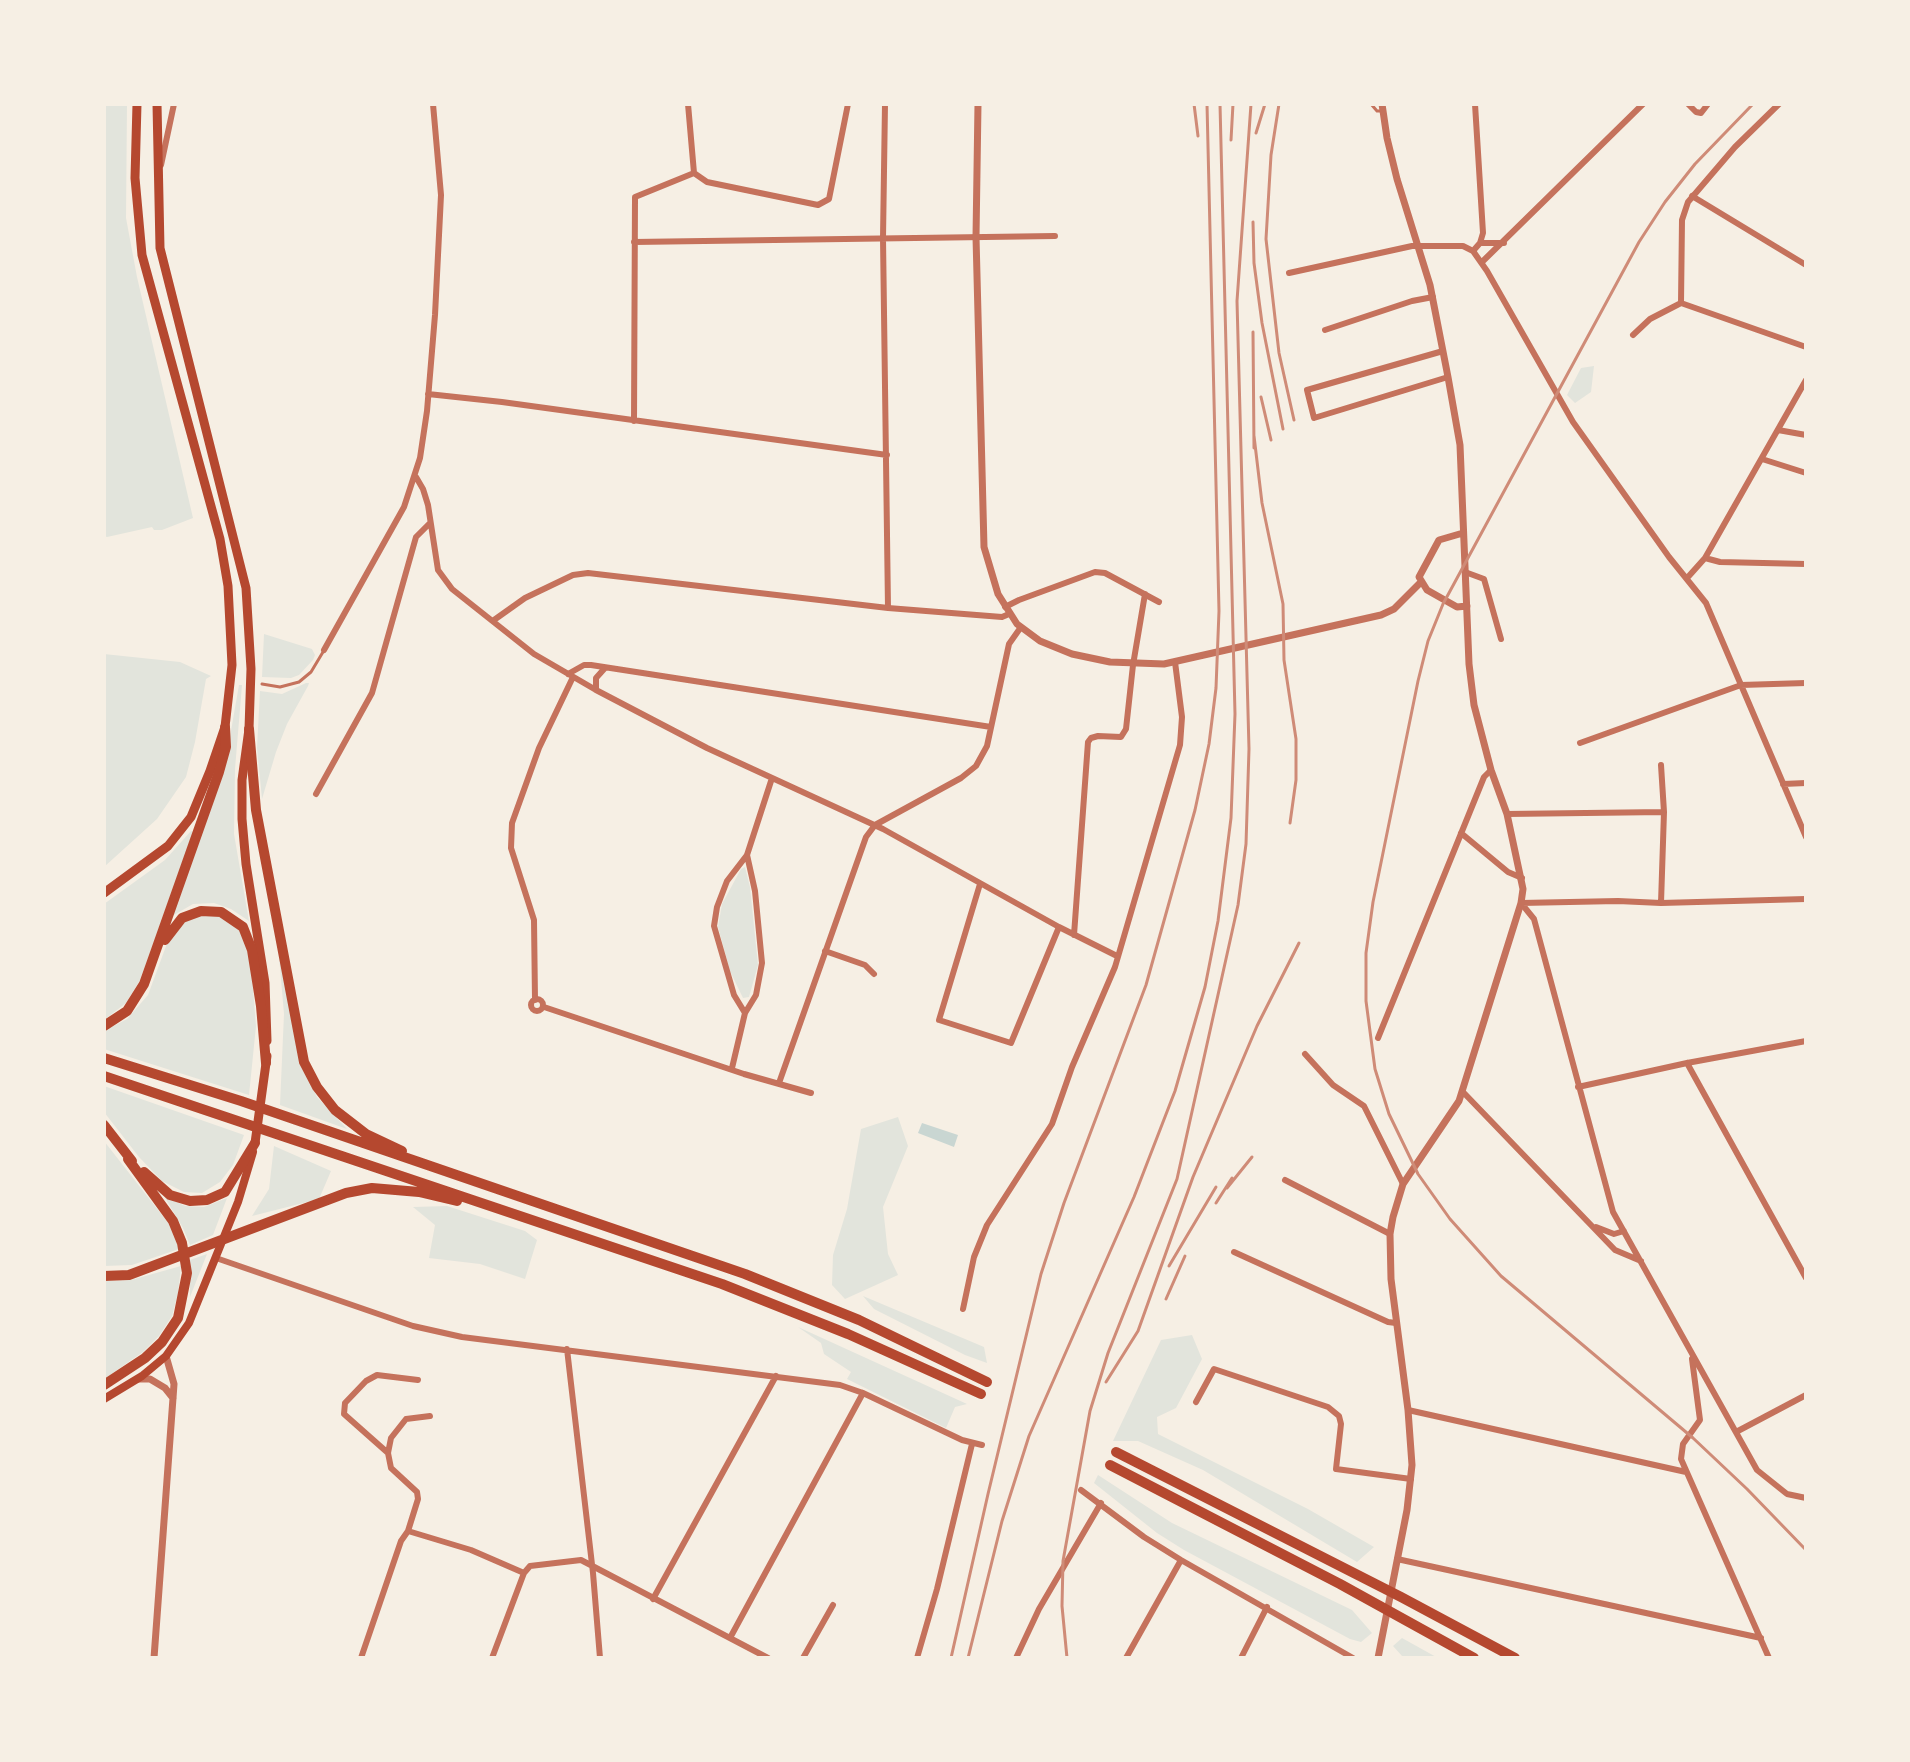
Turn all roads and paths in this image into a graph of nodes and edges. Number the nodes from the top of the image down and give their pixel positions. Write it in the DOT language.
graph roads {
  1 [pos="137,104"];
  2 [pos="157,104"];
  3 [pos="174,104"];
  4 [pos="433,104"];
  5 [pos="688,104"];
  6 [pos="848,104"];
  7 [pos="885,104"];
  8 [pos="978,104"];
  9 [pos="1371,104"];
  10 [pos="1475,104"];
  11 [pos="1643,104"];
  12 [pos="1688,104"];
  13 [pos="1708,104"];
  14 [pos="1779,104"];
  15 [pos="1382,108"];
  16 [pos="694,173"];
  17 [pos="158,176"];
  18 [pos="1692,196"];
  19 [pos="1055,236"];
  20 [pos="976,237"];
  21 [pos="883,238"];
  22 [pos="634,242"];
  23 [pos="1480,243"];
  24 [pos="1504,243"];
  25 [pos="1419,246"];
  26 [pos="1473,251"];
  27 [pos="1482,262"];
  28 [pos="1806,265"];
  29 [pos="1289,273"];
  30 [pos="1433,297"];
  31 [pos="1681,303"];
  32 [pos="1325,330"];
  33 [pos="1633,335"];
  34 [pos="1806,347"];
  35 [pos="1443,351"];
  36 [pos="1448,377"];
  37 [pos="1806,380"];
  38 [pos="428,394"];
  39 [pos="634,421"];
  40 [pos="1778,430"];
  41 [pos="1806,435"];
  42 [pos="887,455"];
  43 [pos="1762,459"];
  44 [pos="1806,473"];
  45 [pos="416,477"];
  46 [pos="430,523"];
  47 [pos="1463,533"];
  48 [pos="1705,558"];
  49 [pos="1806,564"];
  50 [pos="1465,572"];
  51 [pos="1688,577"];
  52 [pos="1420,583"];
  53 [pos="1145,594"];
  54 [pos="1159,602"];
  55 [pos="1467,606"];
  56 [pos="888,608"];
  57 [pos="1007,610"];
  58 [pos="494,620"];
  59 [pos="1021,627"];
  60 [pos="1501,639"];
  61 [pos="324,650"];
  62 [pos="1175,662"];
  63 [pos="1133,665"];
  64 [pos="605,668"];
  65 [pos="570,676"];
  66 [pos="1806,683"];
  67 [pos="262,684"];
  68 [pos="1741,685"];
  69 [pos="596,690"];
  70 [pos="225,727"];
  71 [pos="991,727"];
  72 [pos="249,729"];
  73 [pos="1580,743"];
  74 [pos="1661,765"];
  75 [pos="1491,770"];
  76 [pos="772,778"];
  77 [pos="1806,783"];
  78 [pos="1783,784"];
  79 [pos="316,794"];
  80 [pos="1664,812"];
  81 [pos="1507,814"];
  82 [pos="875,825"];
  83 [pos="1461,833"];
  84 [pos="1806,837"];
  85 [pos="747,855"];
  86 [pos="1522,878"];
  87 [pos="980,884"];
  88 [pos="104,893"];
  89 [pos="1806,899"];
  90 [pos="1521,903"];
  91 [pos="1661,903"];
  92 [pos="1059,927"];
  93 [pos="1074,935"];
  94 [pos="825,951"];
  95 [pos="1117,956"];
  96 [pos="153,960"];
  97 [pos="874,974"];
  98 [pos="745,1013"];
  99 [pos="104,1026"];
  100 [pos="1378,1038"];
  101 [pos="1806,1041"];
  102 [pos="1305,1054"];
  103 [pos="104,1058"];
  104 [pos="266,1063"];
  105 [pos="1687,1063"];
  106 [pos="732,1068"];
  107 [pos="104,1076"];
  108 [pos="779,1083"];
  109 [pos="1578,1087"];
  110 [pos="1463,1092"];
  111 [pos="811,1093"];
  112 [pos="104,1125"];
  113 [pos="255,1143"];
  114 [pos="128,1159"];
  115 [pos="459,1176"];
  116 [pos="1285,1180"];
  117 [pos="1403,1184"];
  118 [pos="507,1212"];
  119 [pos="1593,1225"];
  120 [pos="1624,1231"];
  121 [pos="1390,1234"];
  122 [pos="1234,1252"];
  123 [pos="216,1258"];
  124 [pos="1641,1261"];
  125 [pos="104,1276"];
  126 [pos="1806,1278"];
  127 [pos="963,1309"];
  128 [pos="1396,1323"];
  129 [pos="567,1349"];
  130 [pos="166,1356"];
  131 [pos="1692,1356"];
  132 [pos="776,1376"];
  133 [pos="137,1379"];
  134 [pos="418,1380"];
  135 [pos="987,1382"];
  136 [pos="104,1385"];
  137 [pos="863,1393"];
  138 [pos="981,1394"];
  139 [pos="1806,1395"];
  140 [pos="173,1398"];
  141 [pos="104,1399"];
  142 [pos="1196,1402"];
  143 [pos="1408,1410"];
  144 [pos="430,1416"];
  145 [pos="1736,1432"];
  146 [pos="972,1444"];
  147 [pos="982,1445"];
  148 [pos="1116,1452"];
  149 [pos="388,1453"];
  150 [pos="1110,1465"];
  151 [pos="1686,1472"];
  152 [pos="1411,1479"];
  153 [pos="1081,1490"];
  154 [pos="1806,1498"];
  155 [pos="1101,1503"];
  156 [pos="408,1531"];
  157 [pos="1397,1559"];
  158 [pos="1181,1560"];
  159 [pos="592,1567"];
  160 [pos="524,1573"];
  161 [pos="653,1599"];
  162 [pos="833,1605"];
  163 [pos="1267,1607"];
  164 [pos="730,1638"];
  165 [pos="1761,1638"];
  166 [pos="154,1658"];
  167 [pos="361,1658"];
  168 [pos="492,1658"];
  169 [pos="600,1658"];
  170 [pos="768,1658"];
  171 [pos="803,1658"];
  172 [pos="917,1658"];
  173 [pos="1016,1658"];
  174 [pos="1126,1658"];
  175 [pos="1241,1658"];
  176 [pos="1353,1658"];
  177 [pos="1378,1658"];
  178 [pos="1474,1658"];
  179 [pos="1515,1658"];
  180 [pos="1769,1658"];
  1 -- 70 [label="main road"];
  2 -- 17 [label="main road"];
  3 -- 17 [label="street"];
  4 -- 38 [label="street"];
  5 -- 16 [label="street"];
  6 -- 16 [label="street"];
  7 -- 21 [label="street"];
  8 -- 20 [label="street"];
  9 -- 15 [label="lane"];
  10 -- 23 [label="street"];
  11 -- 24 [label="street"];
  12 -- 13 [label="street"];
  14 -- 18 [label="street"];
  15 -- 25 [label="street"];
  16 -- 22 [label="street"];
  17 -- 72 [label="main road"];
  18 -- 28 [label="street"];
  18 -- 31 [label="street"];
  19 -- 20 [label="street"];
  20 -- 21 [label="street"];
  20 -- 57 [label="street"];
  21 -- 22 [label="street"];
  21 -- 42 [label="street"];
  22 -- 39 [label="street"];
  23 -- 24 [label="street"];
  23 -- 26 [label="street"];
  24 -- 27 [label="street"];
  25 -- 26 [label="street"];
  25 -- 29 [label="street"];
  25 -- 30 [label="street"];
  26 -- 27 [label="street"];
  27 -- 51 [label="street"];
  30 -- 32 [label="street"];
  30 -- 35 [label="street"];
  31 -- 33 [label="street"];
  31 -- 34 [label="street"];
  35 -- 36 [label="street"];
  35 -- 36 [label="street"];
  36 -- 47 [label="street"];
  37 -- 40 [label="street"];
  38 -- 39 [label="street"];
  38 -- 45 [label="street"];
  39 -- 42 [label="street"];
  40 -- 41 [label="street"];
  40 -- 43 [label="street"];
  42 -- 56 [label="street"];
  43 -- 44 [label="street"];
  43 -- 48 [label="street"];
  45 -- 46 [label="street"];
  45 -- 61 [label="street"];
  46 -- 58 [label="street"];
  46 -- 79 [label="street"];
  47 -- 50 [label="street"];
  47 -- 52 [label="street"];
  48 -- 49 [label="street"];
  48 -- 51 [label="street"];
  50 -- 55 [label="street"];
  50 -- 60 [label="street"];
  51 -- 68 [label="street"];
  52 -- 55 [label="street"];
  52 -- 62 [label="street"];
  53 -- 54 [label="street"];
  53 -- 57 [label="street"];
  53 -- 63 [label="street"];
  55 -- 75 [label="street"];
  56 -- 57 [label="street"];
  56 -- 58 [label="street"];
  57 -- 59 [label="street"];
  58 -- 65 [label="street"];
  59 -- 63 [label="street"];
  59 -- 71 [label="street"];
  61 -- 67 [label="lane"];
  62 -- 63 [label="street"];
  62 -- 95 [label="street"];
  63 -- 93 [label="street"];
  64 -- 65 [label="street"];
  64 -- 69 [label="street"];
  64 -- 71 [label="street"];
  65 -- 69 [label="street"];
  65 -- 106 [label="street"];
  66 -- 68 [label="street"];
  68 -- 73 [label="street"];
  68 -- 78 [label="street"];
  69 -- 76 [label="street"];
  70 -- 88 [label="main road"];
  70 -- 96 [label="highway"];
  71 -- 82 [label="street"];
  72 -- 104 [label="main road"];
  72 -- 115 [label="highway"];
  74 -- 80 [label="street"];
  75 -- 81 [label="street"];
  75 -- 83 [label="street"];
  76 -- 82 [label="street"];
  76 -- 85 [label="street"];
  77 -- 78 [label="street"];
  78 -- 84 [label="street"];
  80 -- 81 [label="street"];
  80 -- 91 [label="street"];
  81 -- 86 [label="street"];
  82 -- 87 [label="street"];
  82 -- 94 [label="street"];
  83 -- 86 [label="street"];
  83 -- 100 [label="street"];
  85 -- 98 [label="street"];
  85 -- 98 [label="street"];
  86 -- 90 [label="street"];
  87 -- 92 [label="street"];
  87 -- 92 [label="street"];
  89 -- 91 [label="street"];
  90 -- 91 [label="street"];
  90 -- 109 [label="street"];
  90 -- 110 [label="street"];
  92 -- 93 [label="street"];
  93 -- 95 [label="street"];
  94 -- 97 [label="street"];
  94 -- 108 [label="street"];
  95 -- 127 [label="street"];
  96 -- 99 [label="highway"];
  96 -- 104 [label="highway"];
  98 -- 106 [label="street"];
  101 -- 105 [label="street"];
  102 -- 117 [label="street"];
  103 -- 115 [label="highway"];
  104 -- 113 [label="main road"];
  105 -- 109 [label="street"];
  105 -- 126 [label="street"];
  106 -- 108 [label="street"];
  107 -- 118 [label="highway"];
  108 -- 111 [label="street"];
  109 -- 120 [label="street"];
  110 -- 117 [label="street"];
  110 -- 119 [label="street"];
  112 -- 114 [label="highway"];
  113 -- 114 [label="highway"];
  113 -- 123 [label="main road"];
  114 -- 136 [label="highway"];
  115 -- 135 [label="highway"];
  116 -- 121 [label="street"];
  117 -- 121 [label="street"];
  118 -- 125 [label="highway"];
  118 -- 138 [label="highway"];
  119 -- 120 [label="street"];
  119 -- 124 [label="street"];
  120 -- 124 [label="street"];
  121 -- 128 [label="street"];
  122 -- 128 [label="street"];
  123 -- 129 [label="street"];
  123 -- 130 [label="main road"];
  124 -- 131 [label="street"];
  128 -- 143 [label="street"];
  129 -- 132 [label="street"];
  129 -- 159 [label="street"];
  130 -- 133 [label="main road"];
  130 -- 140 [label="street"];
  131 -- 145 [label="street"];
  131 -- 151 [label="street"];
  132 -- 137 [label="street"];
  132 -- 161 [label="street"];
  133 -- 140 [label="street"];
  133 -- 141 [label="main road"];
  134 -- 149 [label="street"];
  137 -- 146 [label="street"];
  137 -- 164 [label="street"];
  139 -- 145 [label="street"];
  140 -- 166 [label="street"];
  142 -- 152 [label="street"];
  143 -- 151 [label="street"];
  143 -- 152 [label="street"];
  144 -- 149 [label="street"];
  145 -- 154 [label="street"];
  146 -- 147 [label="street"];
  146 -- 172 [label="street"];
  148 -- 179 [label="highway"];
  149 -- 156 [label="street"];
  150 -- 178 [label="highway"];
  151 -- 165 [label="street"];
  152 -- 157 [label="street"];
  153 -- 155 [label="street"];
  155 -- 158 [label="street"];
  155 -- 173 [label="street"];
  156 -- 160 [label="street"];
  156 -- 167 [label="street"];
  157 -- 165 [label="street"];
  157 -- 177 [label="street"];
  158 -- 163 [label="street"];
  158 -- 174 [label="street"];
  159 -- 160 [label="street"];
  159 -- 161 [label="street"];
  159 -- 169 [label="street"];
  160 -- 168 [label="street"];
  161 -- 164 [label="street"];
  162 -- 171 [label="street"];
  163 -- 175 [label="street"];
  163 -- 176 [label="street"];
  164 -- 170 [label="street"];
  165 -- 180 [label="street"];
}
